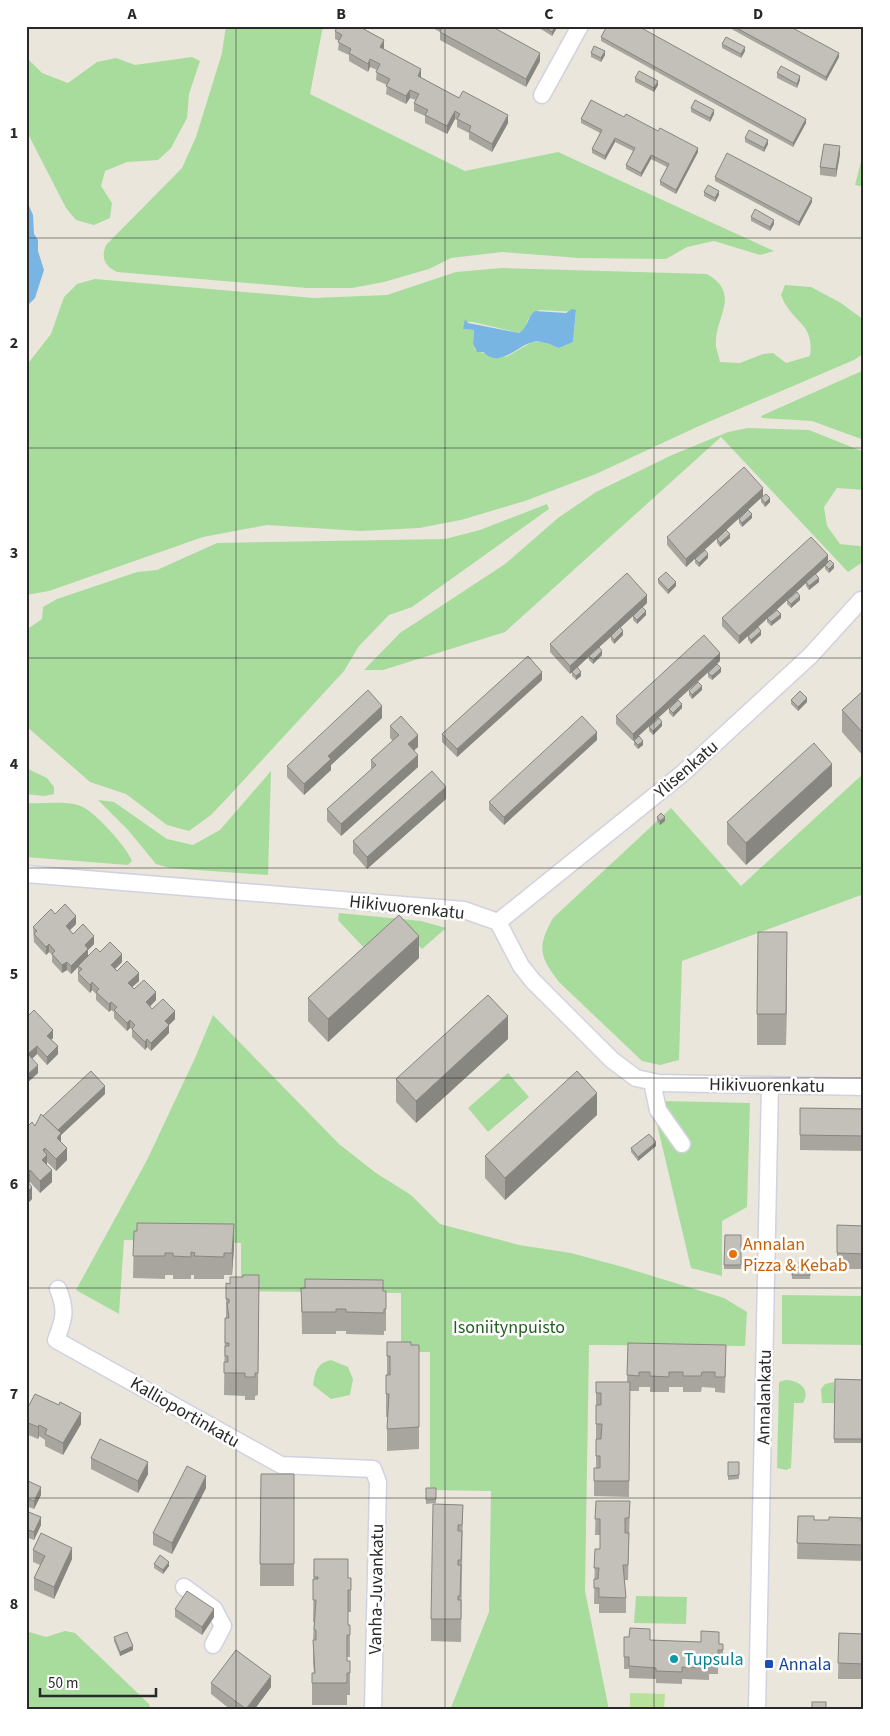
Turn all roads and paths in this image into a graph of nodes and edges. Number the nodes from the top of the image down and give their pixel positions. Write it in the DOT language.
graph roads {
  1 [pos="580,26"];
  2 [pos="542,95"];
  3 [pos="861,600"];
  4 [pos="26,874"];
  5 [pos="498,922"];
  6 [pos="652,1082"];
  7 [pos="770,1085"];
  8 [pos="864,1087"];
  9 [pos="682,1144"];
  10 [pos="58,1289"];
  11 [pos="373,1469"];
  12 [pos="184,1587"];
  13 [pos="213,1645"];
  14 [pos="373,1710"];
  15 [pos="757,1710"];
  1 -- 2 [label="street"];
  3 -- 5 [label="street, Ylisenkatu"];
  4 -- 5 [label="street, Hikivuorenkatu"];
  5 -- 6 [label="street, Hikivuorenkatu"];
  6 -- 7 [label="street, Hikivuorenkatu"];
  6 -- 9 [label="street"];
  7 -- 8 [label="street, Hikivuorenkatu"];
  7 -- 15 [label="street, Annalankatu"];
  10 -- 11 [label="street, Kallioportinkatu"];
  11 -- 14 [label="street, Vanha-Juvankatu"];
  12 -- 13 [label="street"];
}
